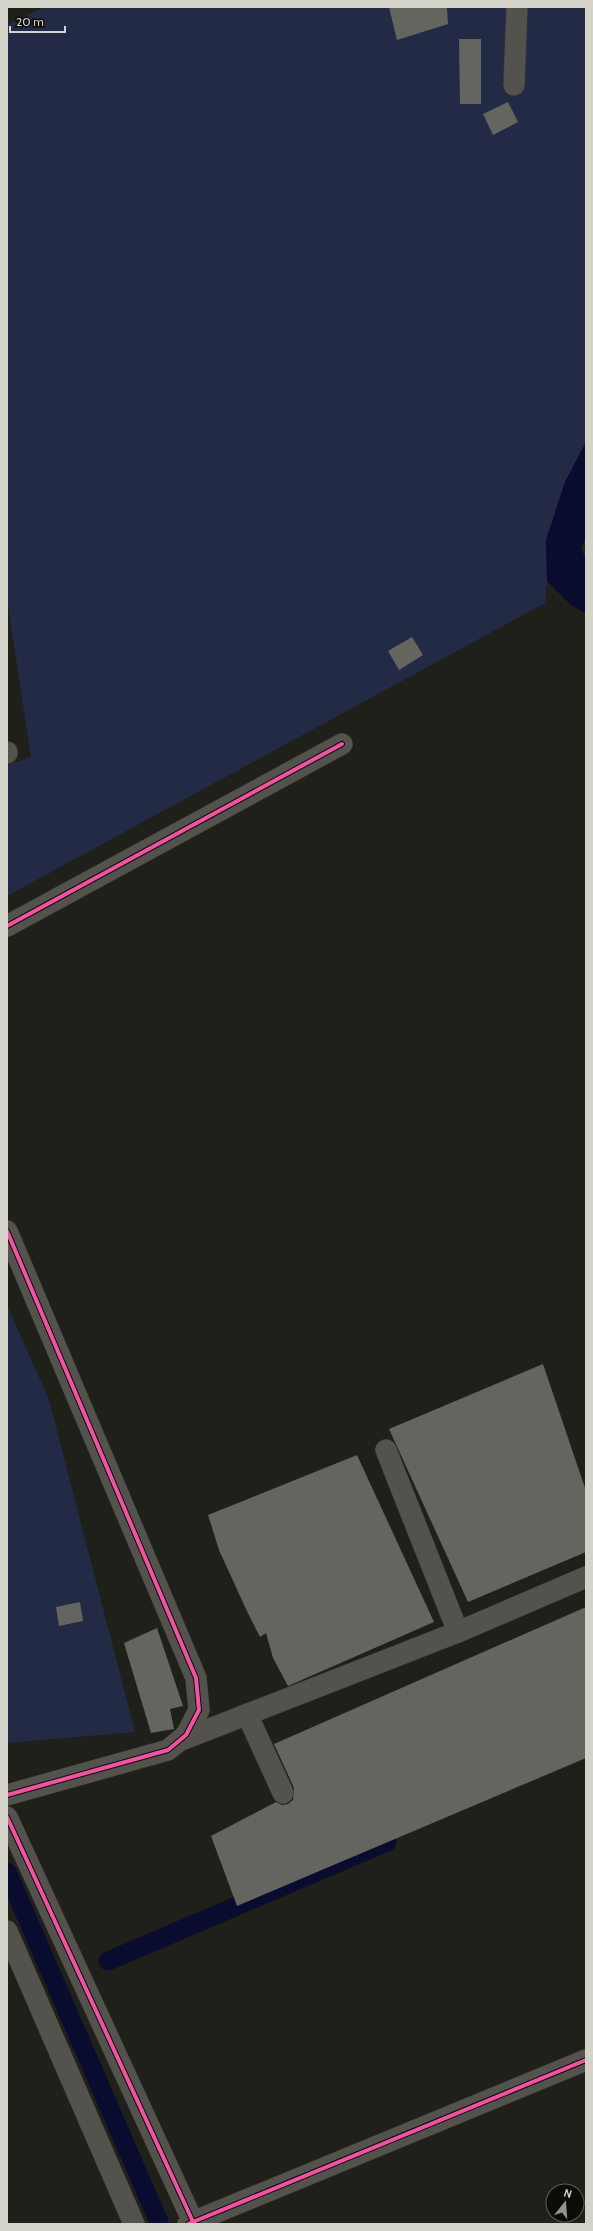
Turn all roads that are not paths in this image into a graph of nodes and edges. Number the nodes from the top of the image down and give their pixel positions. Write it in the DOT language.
graph roads {
  1 [pos="517,7"];
  2 [pos="514,85"];
  3 [pos="342,744"];
  4 [pos="7,926"];
  5 [pos="7,1231"];
  6 [pos="386,1450"];
  7 [pos="586,1577"];
  8 [pos="458,1632"];
  9 [pos="247,1714"];
  10 [pos="179,1741"];
  11 [pos="283,1793"];
  12 [pos="7,1794"];
  13 [pos="7,1817"];
  14 [pos="7,1931"];
  15 [pos="586,2060"];
  16 [pos="192,2223"];
  17 [pos="134,2224"];
  1 -- 2 [label="street"];
  3 -- 4 [label="street"];
  5 -- 10 [label="street"];
  6 -- 8 [label="street"];
  7 -- 8 [label="street"];
  8 -- 9 [label="street"];
  9 -- 10 [label="street"];
  9 -- 11 [label="street"];
  10 -- 12 [label="street"];
  13 -- 16 [label="street"];
  14 -- 17 [label="street"];
  15 -- 16 [label="street"];
}
